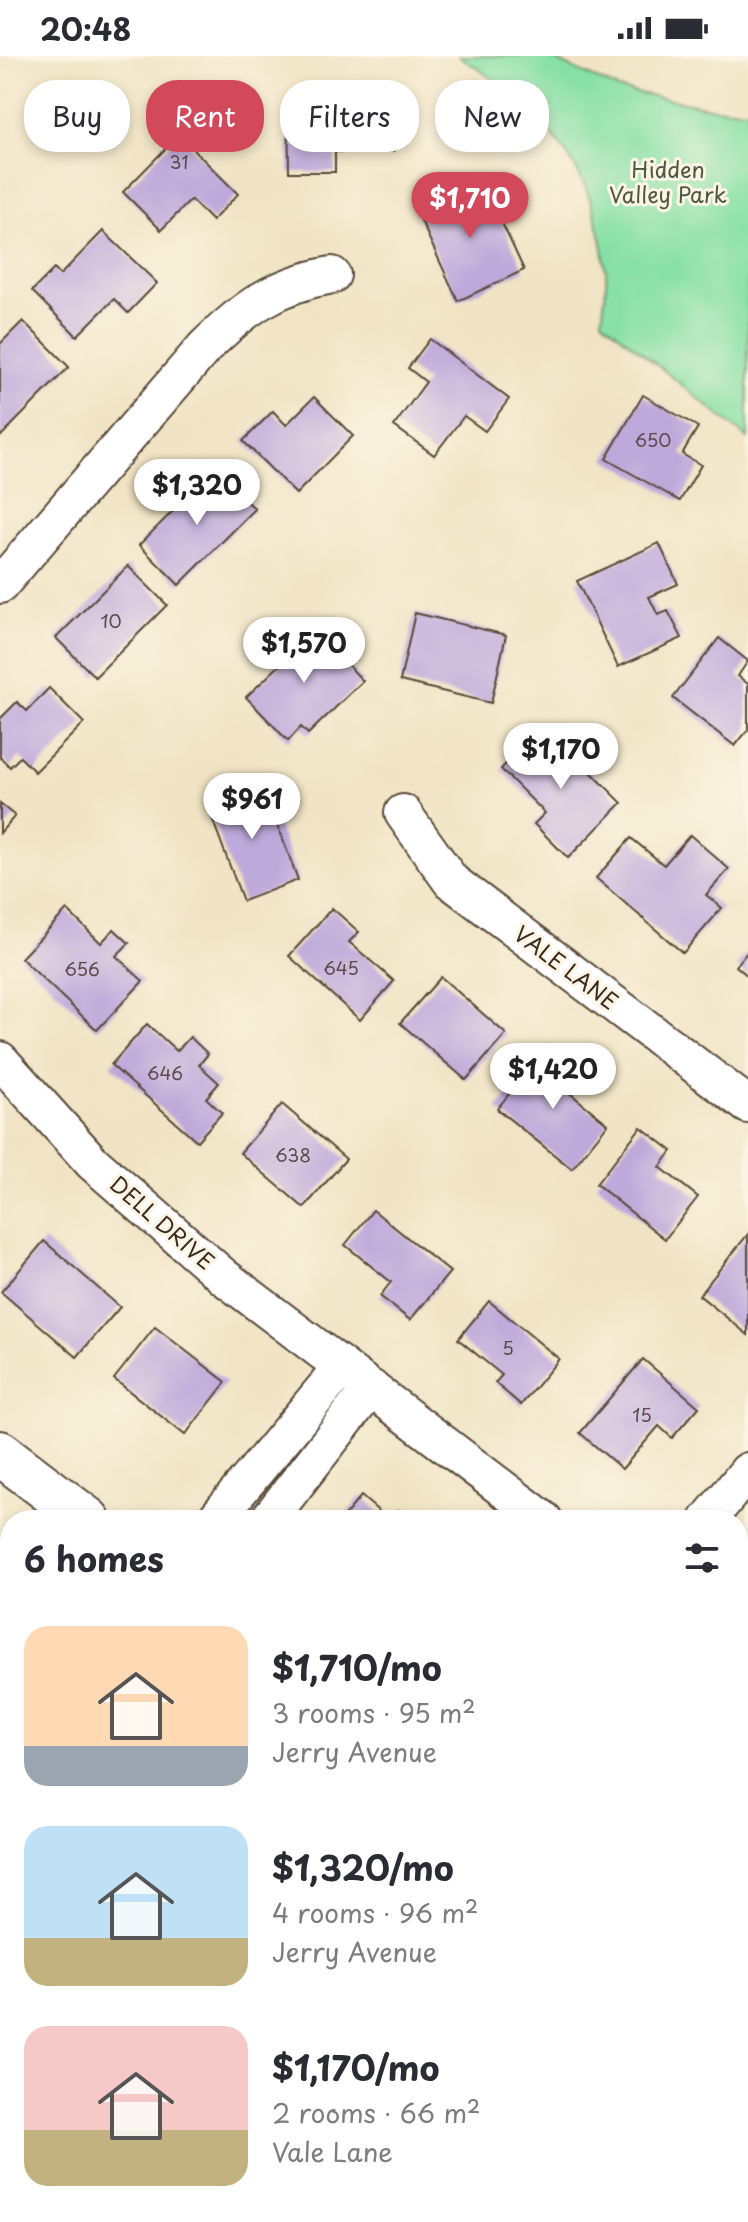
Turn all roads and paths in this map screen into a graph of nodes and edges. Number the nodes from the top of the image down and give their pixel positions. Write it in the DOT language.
graph roads {
  1 [pos="332,275"];
  2 [pos="0,585"];
  3 [pos="403,813"];
  4 [pos="0,1060"];
  5 [pos="748,1105"];
  6 [pos="342,1367"];
  7 [pos="371,1388"];
  8 [pos="0,1453"];
  9 [pos="748,1471"];
  10 [pos="75,1510"];
  11 [pos="223,1510"];
  12 [pos="276,1510"];
  13 [pos="531,1510"];
  14 [pos="716,1510"];
  1 -- 2 [label="street"];
  3 -- 5 [label="street, VALE LANE"];
  4 -- 6 [label="street, DELL DRIVE"];
  6 -- 7 [label="street, DELL DRIVE"];
  6 -- 11 [label="street"];
  7 -- 12 [label="street"];
  7 -- 13 [label="street, DELL DRIVE"];
  8 -- 10 [label="street"];
  9 -- 14 [label="street"];
}
